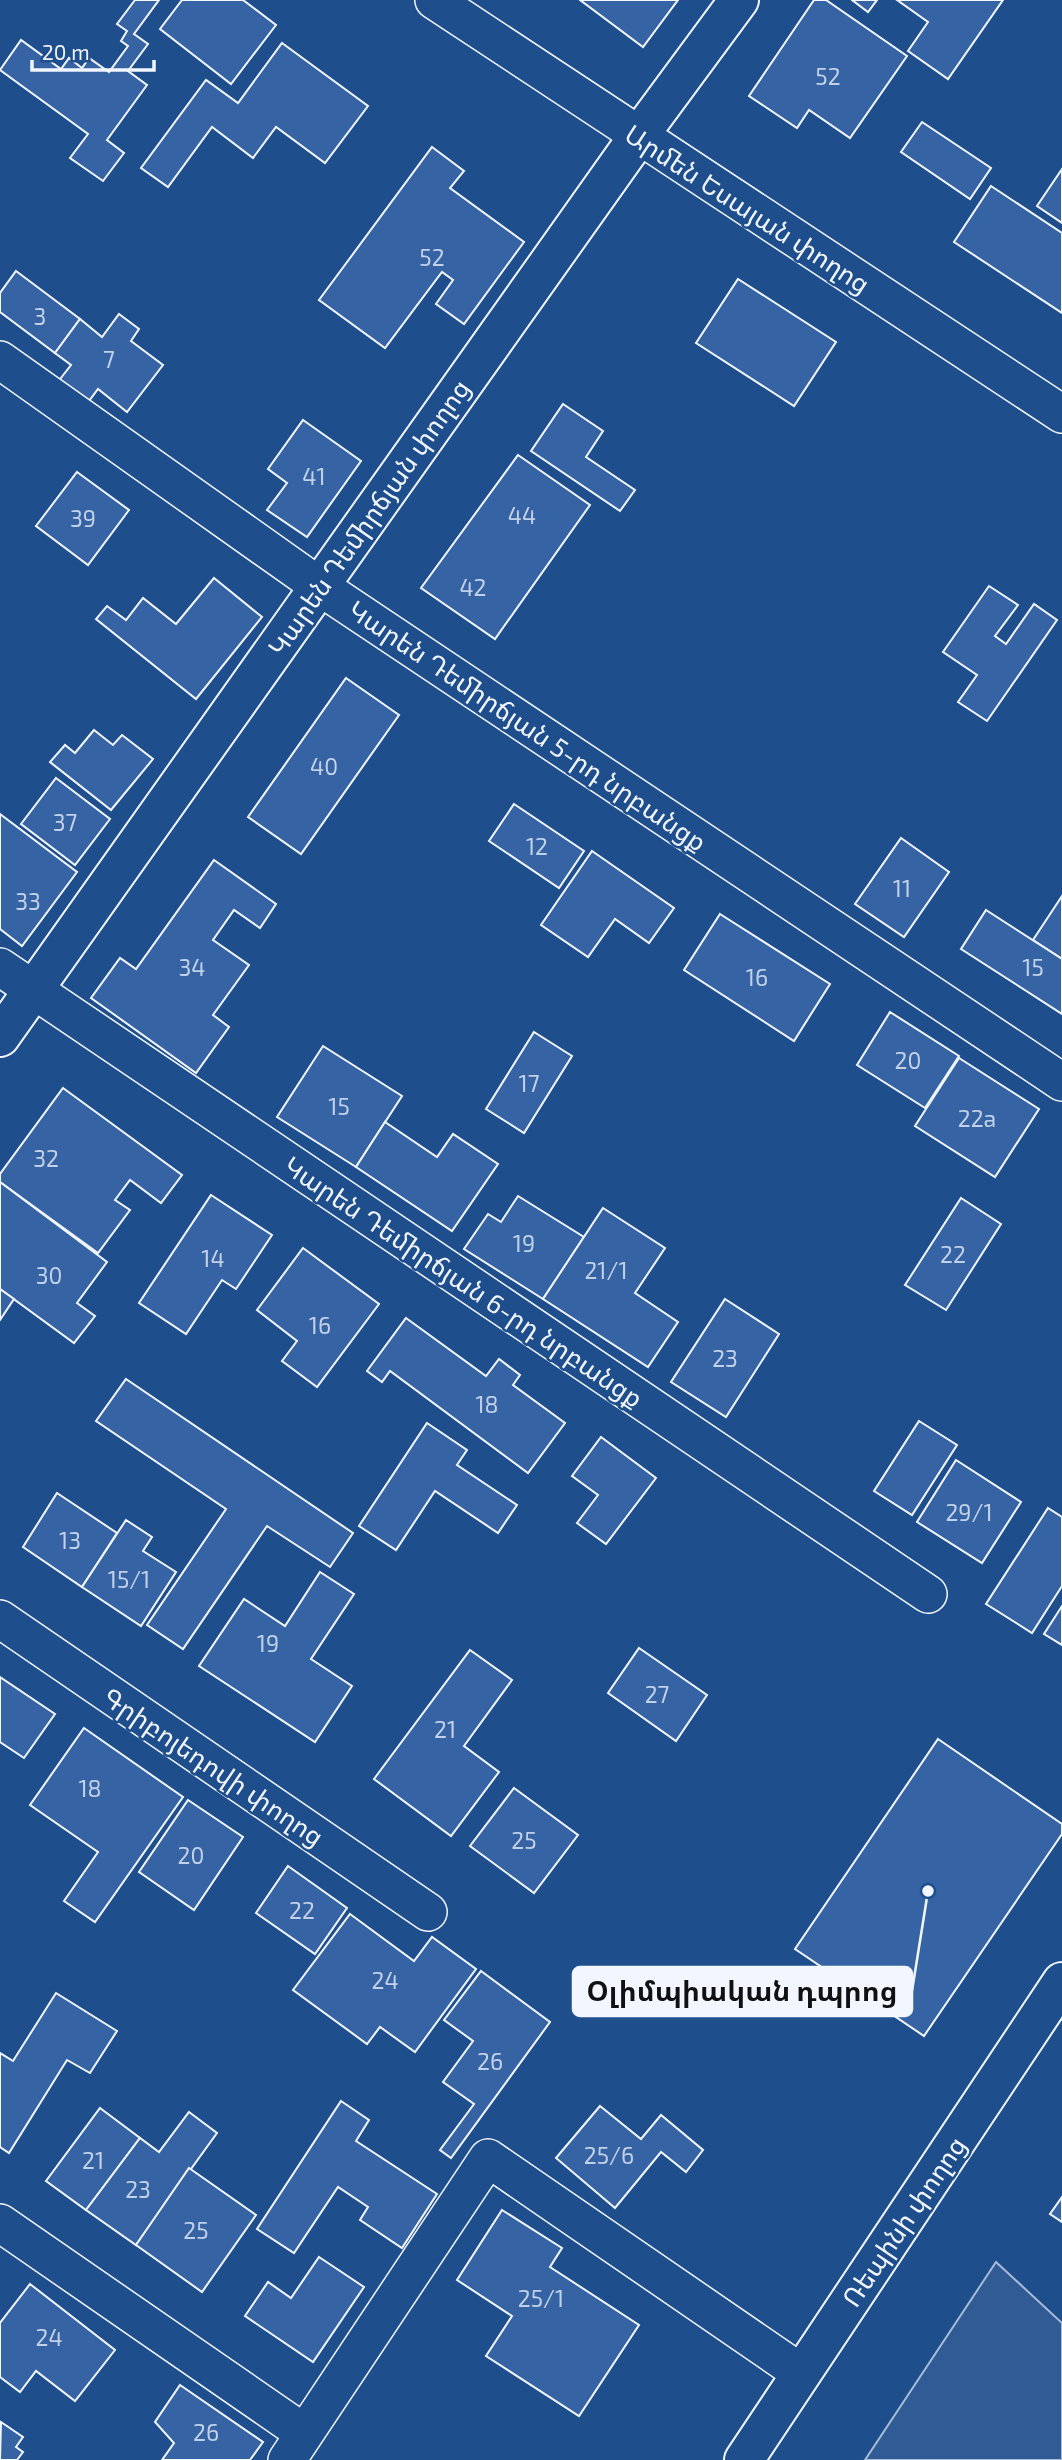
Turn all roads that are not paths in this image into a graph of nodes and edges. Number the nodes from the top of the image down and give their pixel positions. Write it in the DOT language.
graph roads {
  1 [pos="434,0"];
  2 [pos="739,0"];
  3 [pos="639,136"];
  4 [pos="0,360"];
  5 [pos="1062,414"];
  6 [pos="319,586"];
  7 [pos="0,967"];
  8 [pos="34,990"];
  9 [pos="0,1037"];
  10 [pos="1062,1082"];
  11 [pos="928,1594"];
  12 [pos="0,1619"];
  13 [pos="428,1912"];
  14 [pos="1062,1982"];
  15 [pos="0,2223"];
  16 [pos="801,2373"];
  17 [pos="295,2447"];
  18 [pos="744,2460"];
  1 -- 3 [label="street, Արմեն Եսայան փողոց"];
  2 -- 3 [label="street, Կարեն Դեմիրճյան փողոց"];
  3 -- 5 [label="street, Արմեն Եսայան փողոց"];
  3 -- 6 [label="street, Կարեն Դեմիրճյան փողոց"];
  4 -- 6 [label="street, Կարեն Դեմիրճյան 5-րդ նրբանցք"];
  6 -- 8 [label="street, Կարեն Դեմիրճյան փողոց"];
  6 -- 10 [label="street, Կարեն Դեմիրճյան 5-րդ նրբանցք"];
  7 -- 8 [label="street, Կարեն Դեմիրճյան 6-րդ նրբանցք"];
  8 -- 9 [label="street, Կարեն Դեմիրճյան փողոց"];
  8 -- 11 [label="street, Կարեն Դեմիրճյան 6-րդ նրբանցք"];
  12 -- 13 [label="street, Գրիբոյեդովի փողոց"];
  14 -- 16 [label="street, Ռեպինի փողոց"];
  15 -- 17 [label="street"];
  16 -- 17 [label="street"];
  16 -- 18 [label="street, Ռեպինի փողոց"];
}
